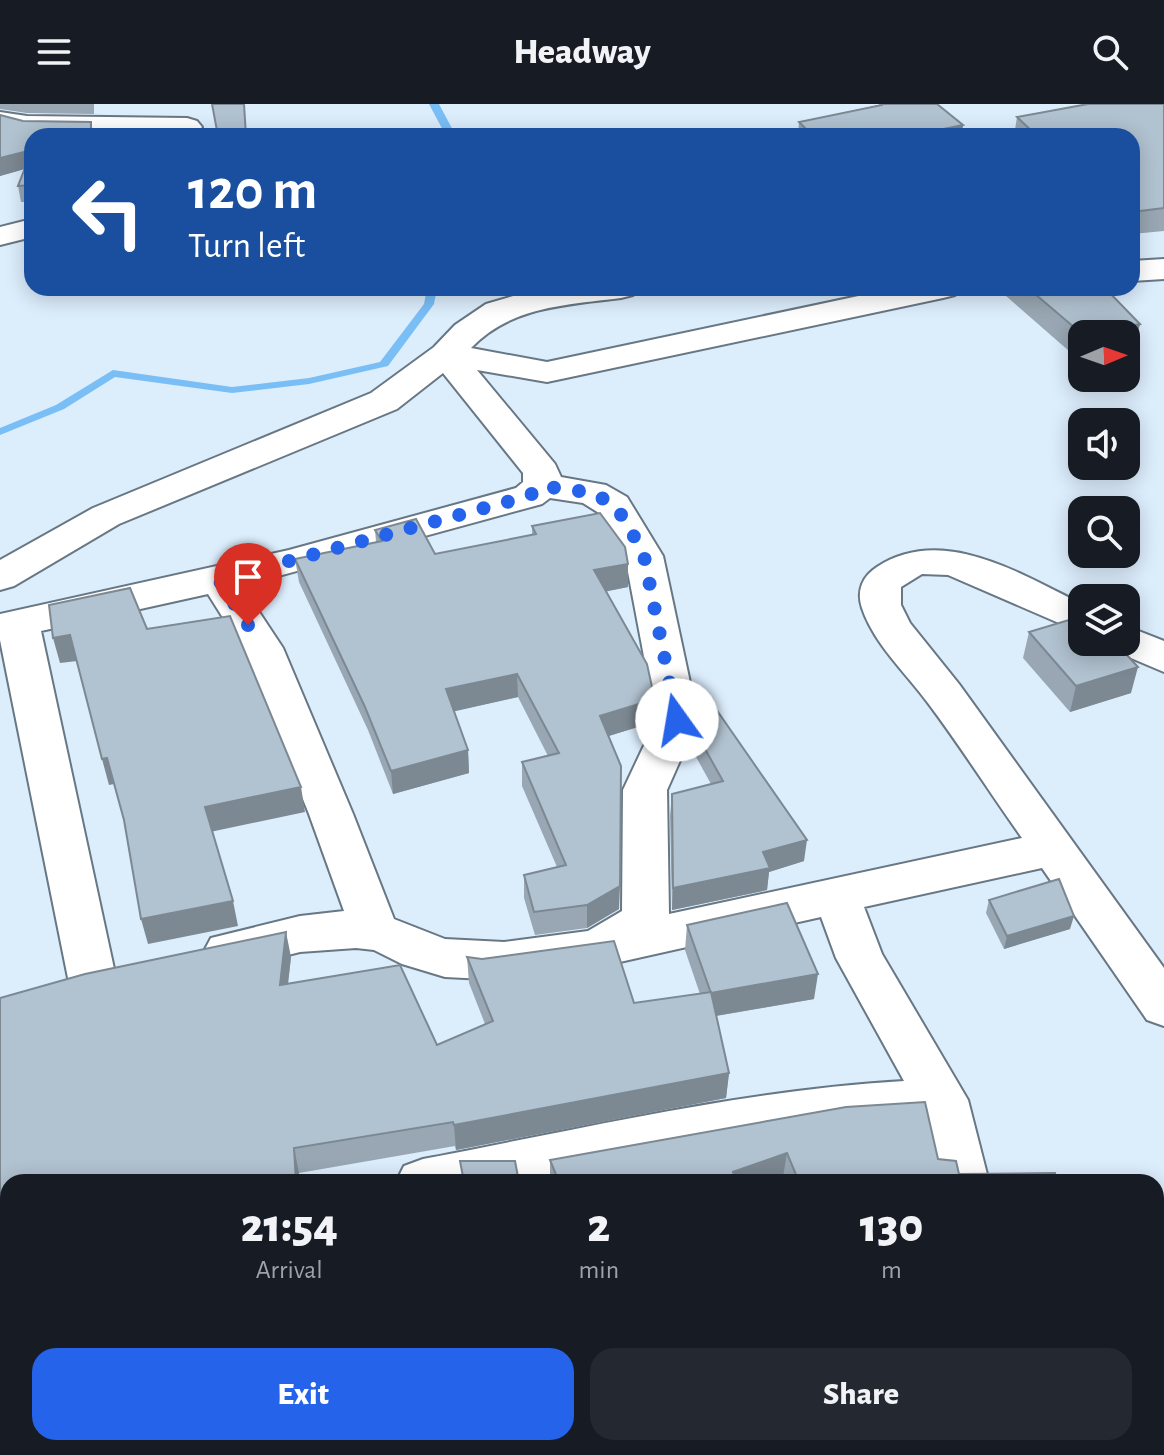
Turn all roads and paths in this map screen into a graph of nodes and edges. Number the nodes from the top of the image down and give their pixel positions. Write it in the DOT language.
graph roads {
  1 [pos="0,121"];
  2 [pos="186,122"];
  3 [pos="0,217"];
  4 [pos="24,218"];
  5 [pos="24,230"];
  6 [pos="0,236"];
  7 [pos="1164,269"];
  8 [pos="1140,270"];
  9 [pos="556,296"];
  10 [pos="905,296"];
  11 [pos="446,354"];
  12 [pos="542,486"];
  13 [pos="0,577"];
  14 [pos="219,580"];
  15 [pos="1068,614"];
  16 [pos="10,624"];
  17 [pos="1140,647"];
  18 [pos="1164,658"];
  19 [pos="1051,849"];
  20 [pos="836,894"];
  21 [pos="375,932"];
  22 [pos="600,946"];
  23 [pos="190,960"];
  24 [pos="92,978"];
  25 [pos="1164,1006"];
  26 [pos="942,1100"];
  27 [pos="465,1174"];
  28 [pos="960,1174"];
  1 -- 2 [label="street"];
  3 -- 4 [label="street"];
  5 -- 6 [label="street"];
  7 -- 8 [label="street"];
  9 -- 11 [label="street"];
  10 -- 11 [label="street"];
  11 -- 12 [label="street"];
  11 -- 13 [label="street"];
  12 -- 14 [label="street"];
  12 -- 22 [label="street"];
  14 -- 16 [label="street"];
  14 -- 21 [label="street"];
  15 -- 19 [label="street"];
  16 -- 24 [label="street"];
  17 -- 18 [label="street"];
  19 -- 20 [label="street"];
  19 -- 25 [label="street"];
  20 -- 22 [label="street"];
  20 -- 26 [label="street"];
  21 -- 22 [label="street"];
  21 -- 23 [label="street"];
  26 -- 27 [label="street"];
  26 -- 28 [label="street"];
}
